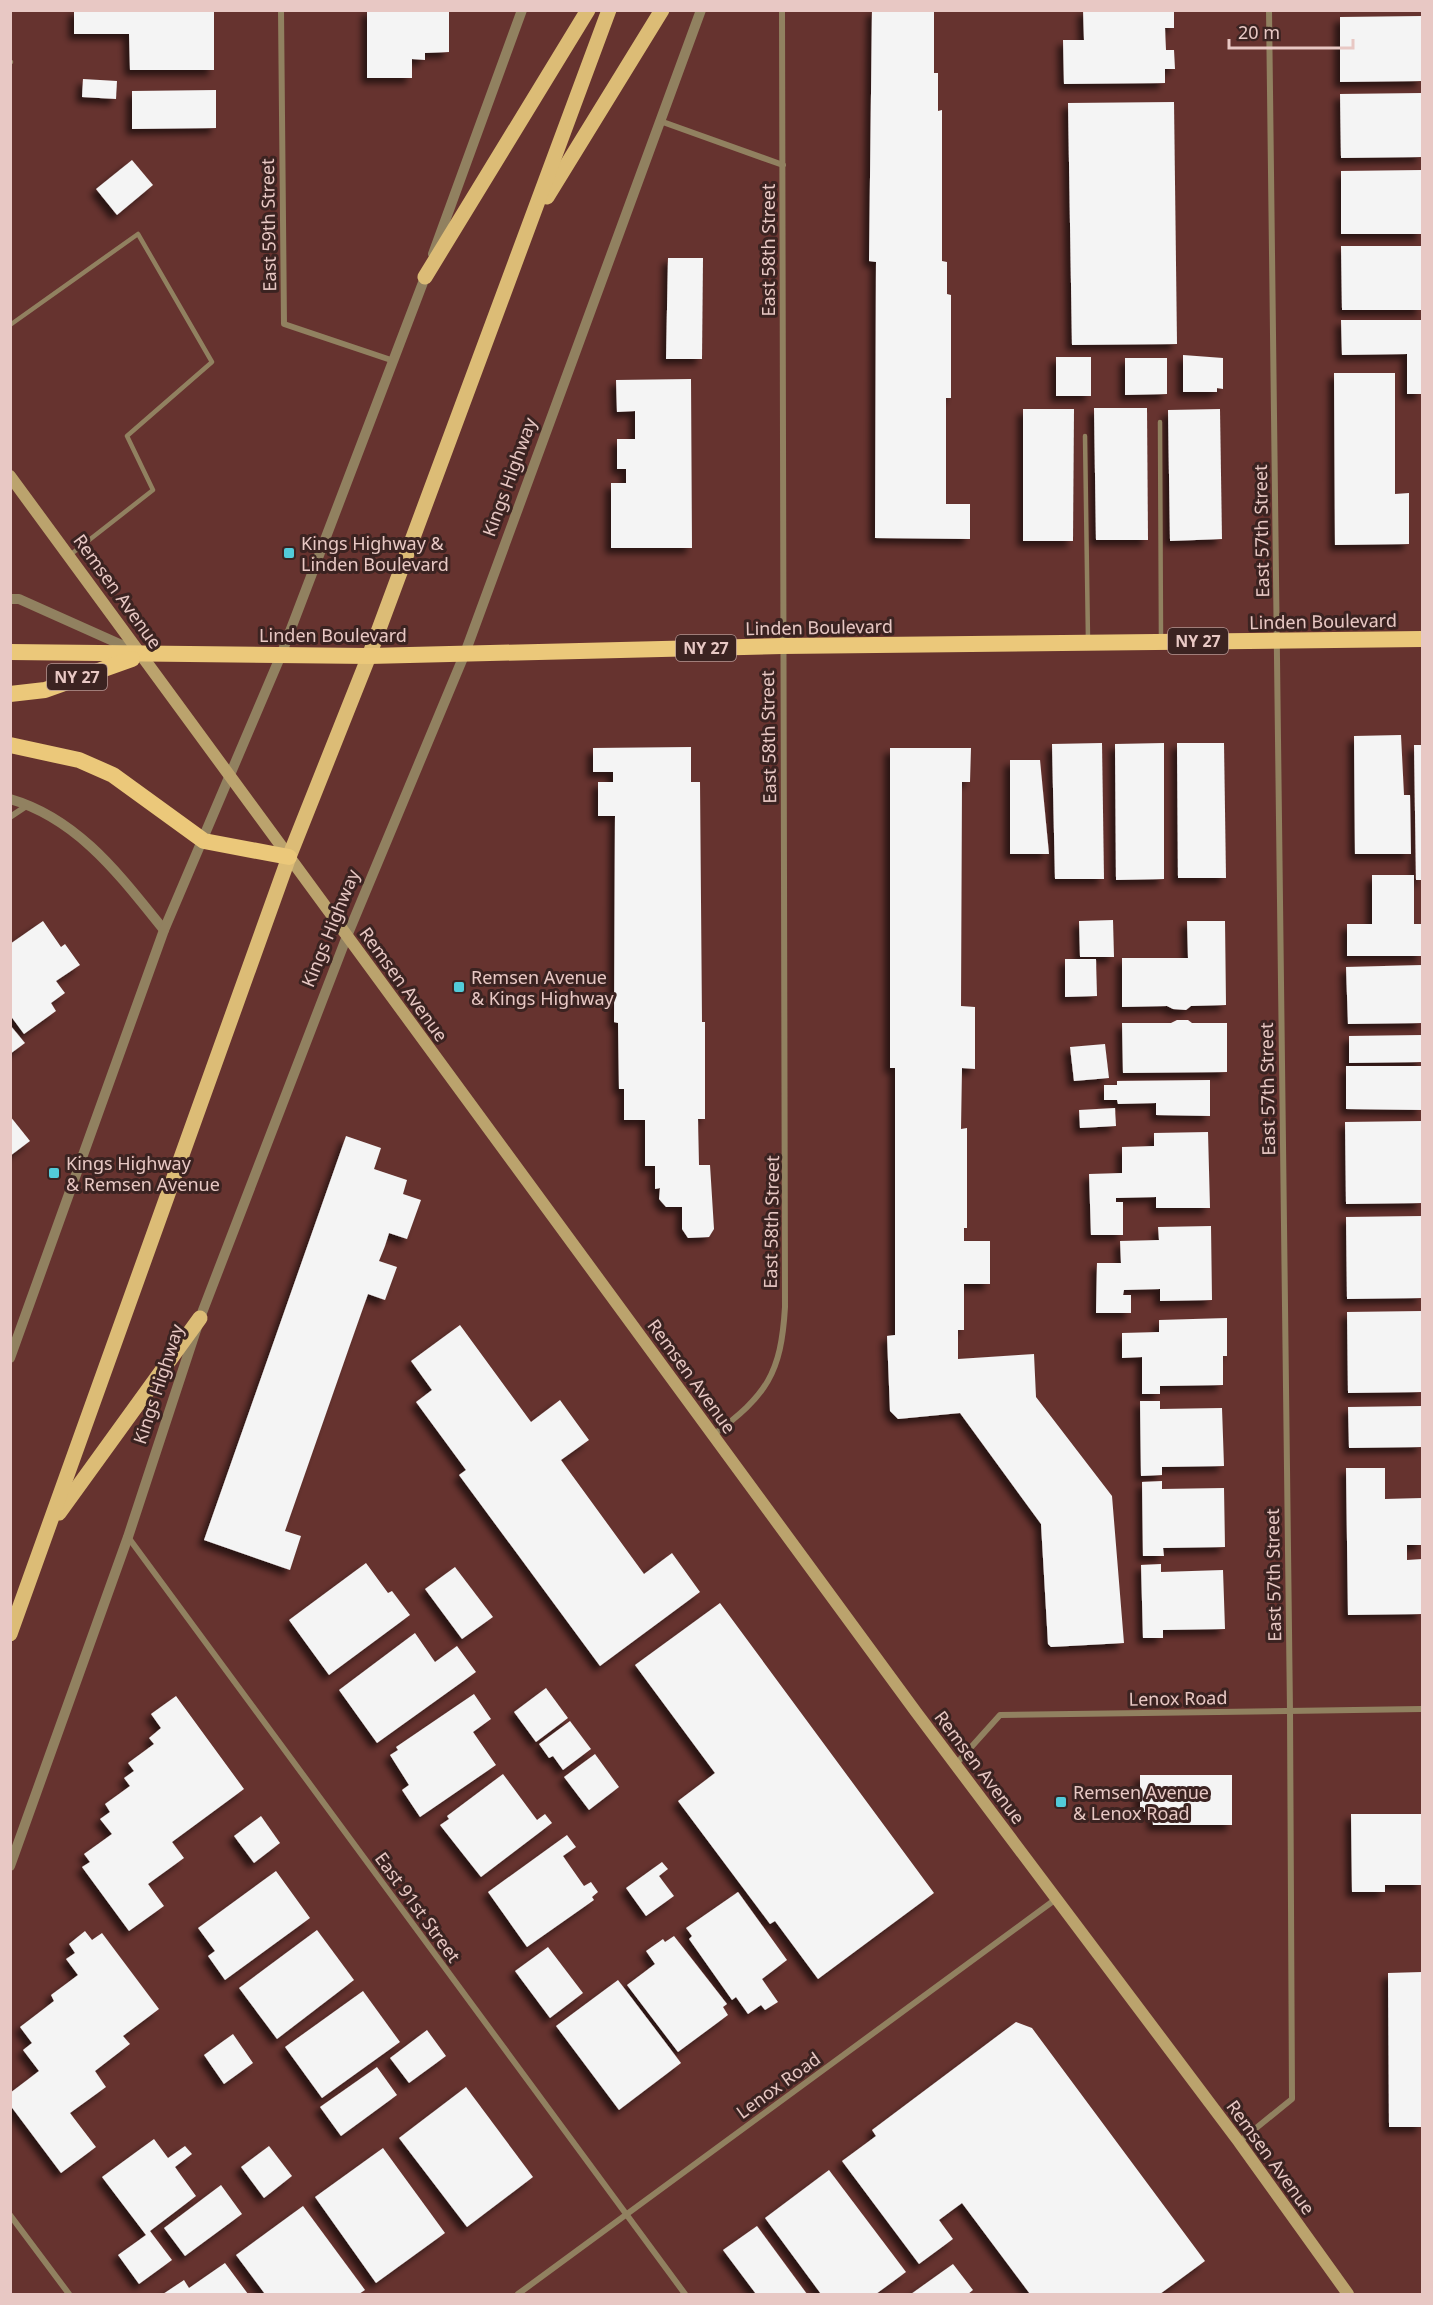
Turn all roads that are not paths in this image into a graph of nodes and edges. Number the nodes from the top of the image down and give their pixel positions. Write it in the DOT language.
graph roads {
  1 [pos="281,10"];
  2 [pos="522,10"];
  3 [pos="588,10"];
  4 [pos="609,10"];
  5 [pos="663,10"];
  6 [pos="701,10"];
  7 [pos="782,10"];
  8 [pos="1269,10"];
  9 [pos="660,121"];
  10 [pos="783,165"];
  11 [pos="530,225"];
  12 [pos="425,277"];
  13 [pos="10,326"];
  14 [pos="394,361"];
  15 [pos="1160,423"];
  16 [pos="1085,436"];
  17 [pos="10,476"];
  18 [pos="70,555"];
  19 [pos="10,599"];
  20 [pos="1422,639"];
  21 [pos="1277,640"];
  22 [pos="1161,642"];
  23 [pos="1088,643"];
  24 [pos="782,646"];
  25 [pos="10,652"];
  26 [pos="465,653"];
  27 [pos="144,655"];
  28 [pos="281,655"];
  29 [pos="369,656"];
  30 [pos="10,694"];
  31 [pos="10,745"];
  32 [pos="230,776"];
  33 [pos="10,799"];
  34 [pos="28,804"];
  35 [pos="10,817"];
  36 [pos="204,841"];
  37 [pos="289,857"];
  38 [pos="164,930"];
  39 [pos="347,936"];
  40 [pos="200,1318"];
  41 [pos="10,1358"];
  42 [pos="713,1435"];
  43 [pos="48,1528"];
  44 [pos="128,1537"];
  45 [pos="10,1634"];
  46 [pos="1422,1709"];
  47 [pos="1290,1711"];
  48 [pos="956,1765"];
  49 [pos="10,1866"];
  50 [pos="1056,1899"];
  51 [pos="1239,2142"];
  52 [pos="10,2215"];
  53 [pos="626,2215"];
  54 [pos="69,2295"];
  55 [pos="518,2295"];
  56 [pos="685,2295"];
  57 [pos="1348,2295"];
  1 -- 14 [label="street, East 59th Street"];
  2 -- 12 [label="street"];
  3 -- 12 [label="main road"];
  4 -- 11 [label="main road"];
  5 -- 11 [label="main road"];
  6 -- 9 [label="street, Kings Highway"];
  7 -- 10 [label="street, East 58th Street"];
  8 -- 21 [label="street, East 57th Street"];
  9 -- 10 [label="street"];
  9 -- 26 [label="street, Kings Highway"];
  10 -- 24 [label="street, East 58th Street"];
  11 -- 29 [label="main road"];
  12 -- 14 [label="street"];
  13 -- 18 [label="lane"];
  14 -- 28 [label="street"];
  15 -- 22 [label="lane"];
  16 -- 23 [label="lane"];
  17 -- 18 [label="main road, Remsen Avenue"];
  18 -- 27 [label="main road, Remsen Avenue"];
  19 -- 27 [label="street, Linden Boulevard"];
  20 -- 21 [label="highway, Linden Boulevard / NY 27"];
  21 -- 22 [label="highway, Linden Boulevard / NY 27"];
  21 -- 47 [label="street, East 57th Street"];
  22 -- 23 [label="highway, Linden Boulevard / NY 27"];
  23 -- 24 [label="highway, Linden Boulevard / NY 27"];
  24 -- 26 [label="highway, Linden Boulevard / NY 27"];
  24 -- 42 [label="street, East 58th Street"];
  25 -- 27 [label="highway, Linden Boulevard / NY 27"];
  26 -- 29 [label="highway, Linden Boulevard / NY 27"];
  26 -- 39 [label="street, Kings Highway"];
  27 -- 28 [label="highway, Linden Boulevard / NY 27"];
  27 -- 30 [label="highway, Linden Boulevard / NY 27"];
  27 -- 32 [label="main road, Remsen Avenue"];
  28 -- 29 [label="highway, Linden Boulevard / NY 27"];
  28 -- 32 [label="street"];
  29 -- 37 [label="main road"];
  31 -- 36 [label="highway"];
  32 -- 36 [label="street"];
  32 -- 37 [label="main road, Remsen Avenue"];
  33 -- 34 [label="street"];
  34 -- 35 [label="street"];
  34 -- 38 [label="street"];
  36 -- 37 [label="highway"];
  36 -- 38 [label="street"];
  37 -- 39 [label="main road, Remsen Avenue"];
  37 -- 43 [label="main road"];
  38 -- 41 [label="street"];
  39 -- 40 [label="street, Kings Highway"];
  39 -- 42 [label="main road, Remsen Avenue"];
  40 -- 43 [label="main road"];
  40 -- 44 [label="street, Kings Highway"];
  42 -- 48 [label="main road, Remsen Avenue"];
  43 -- 45 [label="main road"];
  44 -- 49 [label="street, Kings Highway"];
  44 -- 53 [label="street, East 91st Street"];
  46 -- 47 [label="street, Lenox Road"];
  47 -- 48 [label="street, Lenox Road"];
  47 -- 51 [label="street, East 57th Street"];
  48 -- 50 [label="main road, Remsen Avenue"];
  50 -- 51 [label="main road, Remsen Avenue"];
  50 -- 53 [label="street, Lenox Road"];
  51 -- 57 [label="main road, Remsen Avenue"];
  52 -- 54 [label="street"];
  53 -- 55 [label="street, Lenox Road"];
  53 -- 56 [label="street, East 91st Street"];
}
